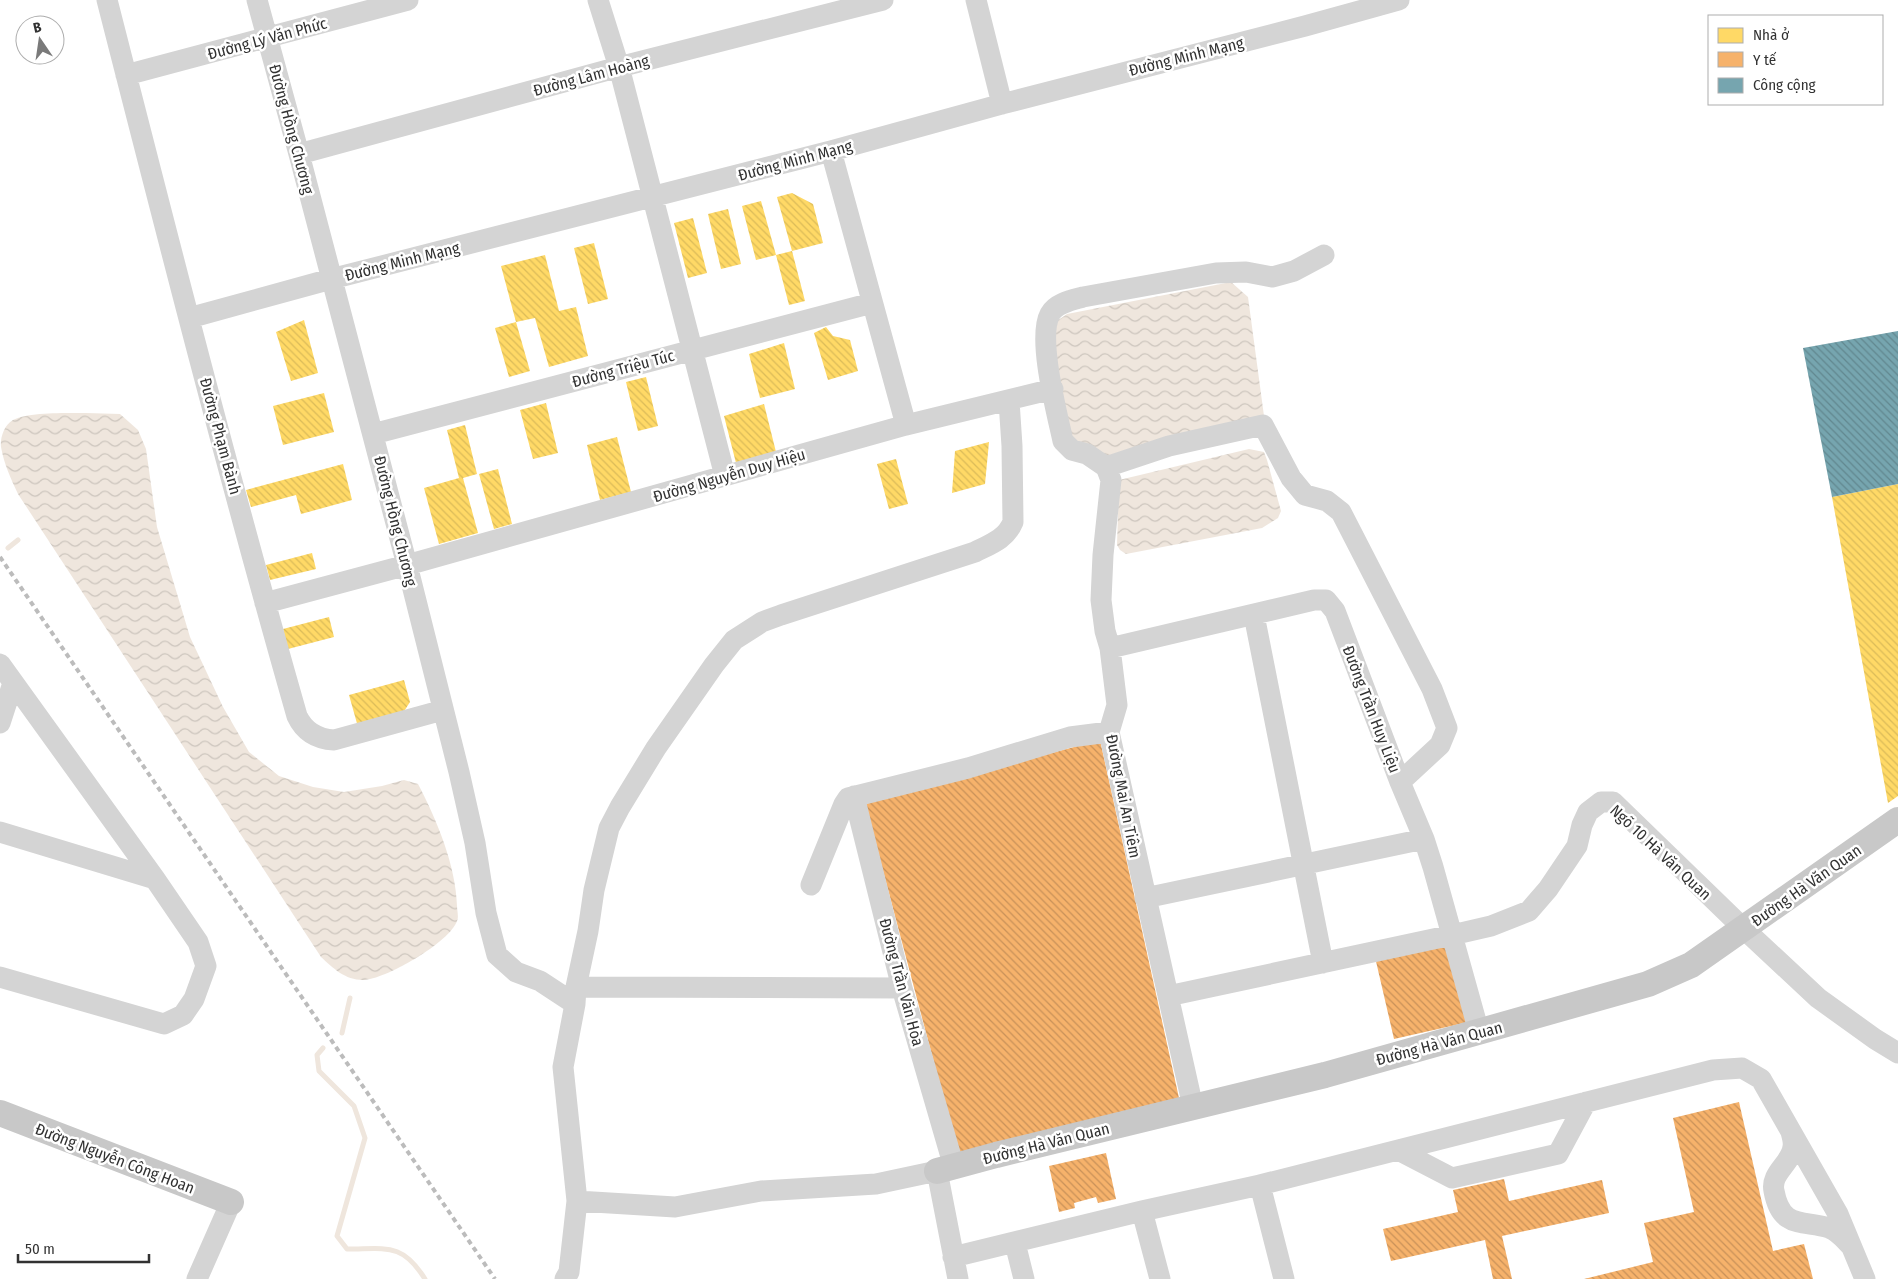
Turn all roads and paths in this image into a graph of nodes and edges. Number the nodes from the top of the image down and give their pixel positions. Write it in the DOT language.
graph roads {
  1 [pos="107,0"];
  2 [pos="257,0"];
  3 [pos="408,0"];
  4 [pos="598,0"];
  5 [pos="883,0"];
  6 [pos="976,0"];
  7 [pos="1399,0"];
  8 [pos="267,39"];
  9 [pos="619,67"];
  10 [pos="126,75"];
  11 [pos="1002,104"];
  12 [pos="832,151"];
  13 [pos="299,154"];
  14 [pos="652,197"];
  15 [pos="1324,255"];
  16 [pos="331,279"];
  17 [pos="872,303"];
  18 [pos="189,318"];
  19 [pos="692,350"];
  20 [pos="1053,389"];
  21 [pos="1009,401"];
  22 [pos="906,425"];
  23 [pos="374,434"];
  24 [pos="1106,466"];
  25 [pos="725,476"];
  26 [pos="407,565"];
  27 [pos="265,603"];
  28 [pos="1254,615"];
  29 [pos="1110,648"];
  30 [pos="0,664"];
  31 [pos="13,683"];
  32 [pos="443,710"];
  33 [pos="0,723"];
  34 [pos="1109,732"];
  35 [pos="1400,782"];
  36 [pos="854,796"];
  37 [pos="1898,820"];
  38 [pos="0,832"];
  39 [pos="1424,840"];
  40 [pos="1303,865"];
  41 [pos="154,879"];
  42 [pos="811,885"];
  43 [pos="1145,898"];
  44 [pos="1744,929"];
  45 [pos="1452,936"];
  46 [pos="1323,963"];
  47 [pos="0,977"];
  48 [pos="902,988"];
  49 [pos="575,995"];
  50 [pos="1168,996"];
  51 [pos="1479,1032"];
  52 [pos="1898,1053"];
  53 [pos="1586,1102"];
  54 [pos="1193,1107"];
  55 [pos="0,1113"];
  56 [pos="1791,1132"];
  57 [pos="1398,1150"];
  58 [pos="946,1169"];
  59 [pos="1260,1185"];
  60 [pos="577,1201"];
  61 [pos="231,1202"];
  62 [pos="1142,1211"];
  63 [pos="1015,1243"];
  64 [pos="1851,1246"];
  65 [pos="953,1258"];
  66 [pos="197,1279"];
  67 [pos="565,1279"];
  68 [pos="958,1279"];
  69 [pos="1024,1279"];
  70 [pos="1160,1279"];
  71 [pos="1284,1279"];
  72 [pos="1865,1279"];
  1 -- 10 [label="street, Đường Phạm Bành"];
  2 -- 8 [label="street, Đường Hồng Chương"];
  3 -- 8 [label="street, Đường Lý Văn Phức"];
  4 -- 9 [label="street"];
  5 -- 9 [label="street, Đường Lâm Hoàng"];
  6 -- 11 [label="street"];
  7 -- 11 [label="street, Đường Minh Mạng"];
  8 -- 10 [label="street, Đường Lý Văn Phức"];
  8 -- 13 [label="street, Đường Hồng Chương"];
  9 -- 13 [label="street, Đường Lâm Hoàng"];
  9 -- 14 [label="street"];
  10 -- 18 [label="street, Đường Phạm Bành"];
  11 -- 12 [label="street, Đường Minh Mạng"];
  12 -- 14 [label="street, Đường Minh Mạng"];
  12 -- 17 [label="street"];
  13 -- 16 [label="street, Đường Hồng Chương"];
  14 -- 16 [label="street, Đường Minh Mạng"];
  14 -- 19 [label="street"];
  15 -- 20 [label="street"];
  16 -- 18 [label="street, Đường Minh Mạng"];
  16 -- 23 [label="street, Đường Hồng Chương"];
  17 -- 19 [label="street, Đường Triệu Túc"];
  17 -- 22 [label="street"];
  18 -- 27 [label="street, Đường Phạm Bành"];
  19 -- 23 [label="street, Đường Triệu Túc"];
  19 -- 25 [label="street"];
  20 -- 21 [label="street, Đường Nguyễn Duy Hiệu"];
  20 -- 24 [label="street"];
  21 -- 22 [label="street, Đường Nguyễn Duy Hiệu"];
  21 -- 49 [label="street"];
  22 -- 25 [label="street, Đường Nguyễn Duy Hiệu"];
  23 -- 26 [label="street, Đường Hồng Chương"];
  24 -- 29 [label="street, Đường Mai An Tiêm"];
  24 -- 35 [label="street"];
  25 -- 26 [label="street, Đường Nguyễn Duy Hiệu"];
  26 -- 27 [label="street, Đường Nguyễn Duy Hiệu"];
  26 -- 32 [label="street, Đường Hồng Chương"];
  27 -- 32 [label="street, Đường Phạm Bành"];
  28 -- 29 [label="street, Đường Trần Huy Liệu"];
  28 -- 35 [label="street, Đường Trần Huy Liệu"];
  28 -- 40 [label="street"];
  29 -- 34 [label="street, Đường Mai An Tiêm"];
  30 -- 31 [label="street"];
  31 -- 33 [label="street"];
  31 -- 41 [label="street"];
  32 -- 49 [label="street, Đường Hồng Chương"];
  34 -- 36 [label="street"];
  34 -- 43 [label="street, Đường Mai An Tiêm"];
  35 -- 39 [label="street, Đường Trần Huy Liệu"];
  36 -- 42 [label="street"];
  36 -- 48 [label="street, Đường Trần Văn Hòa"];
  37 -- 44 [label="main road, Đường Hà Văn Quan"];
  38 -- 41 [label="street"];
  39 -- 40 [label="street"];
  39 -- 45 [label="street, Đường Trần Huy Liệu"];
  40 -- 43 [label="street"];
  40 -- 46 [label="street"];
  41 -- 47 [label="street"];
  43 -- 50 [label="street, Đường Mai An Tiêm"];
  44 -- 45 [label="street, Ngõ 10 Hà Văn Quan"];
  44 -- 51 [label="main road, Đường Hà Văn Quan"];
  44 -- 52 [label="street, Ngõ 10 Hà Văn Quan"];
  45 -- 46 [label="street, Ngõ 10 Hà Văn Quan"];
  45 -- 51 [label="street, Đường Trần Huy Liệu"];
  46 -- 50 [label="street, Ngõ 10 Hà Văn Quan"];
  48 -- 49 [label="street"];
  48 -- 58 [label="street, Đường Trần Văn Hòa"];
  49 -- 60 [label="street"];
  50 -- 54 [label="street, Đường Mai An Tiêm"];
  51 -- 54 [label="main road, Đường Hà Văn Quan"];
  53 -- 56 [label="street"];
  53 -- 57 [label="street"];
  53 -- 57 [label="street"];
  54 -- 58 [label="main road, Đường Hà Văn Quan"];
  55 -- 61 [label="main road, Đường Nguyễn Công Hoan"];
  56 -- 64 [label="street"];
  56 -- 64 [label="street"];
  57 -- 59 [label="street"];
  58 -- 60 [label="street"];
  58 -- 65 [label="street, Đường Trần Văn Hòa"];
  59 -- 62 [label="street"];
  59 -- 71 [label="street"];
  60 -- 67 [label="street"];
  61 -- 66 [label="street"];
  62 -- 63 [label="street"];
  62 -- 70 [label="street"];
  63 -- 65 [label="street"];
  63 -- 69 [label="street"];
  64 -- 72 [label="street"];
  65 -- 68 [label="street, Đường Trần Văn Hòa"];
}
